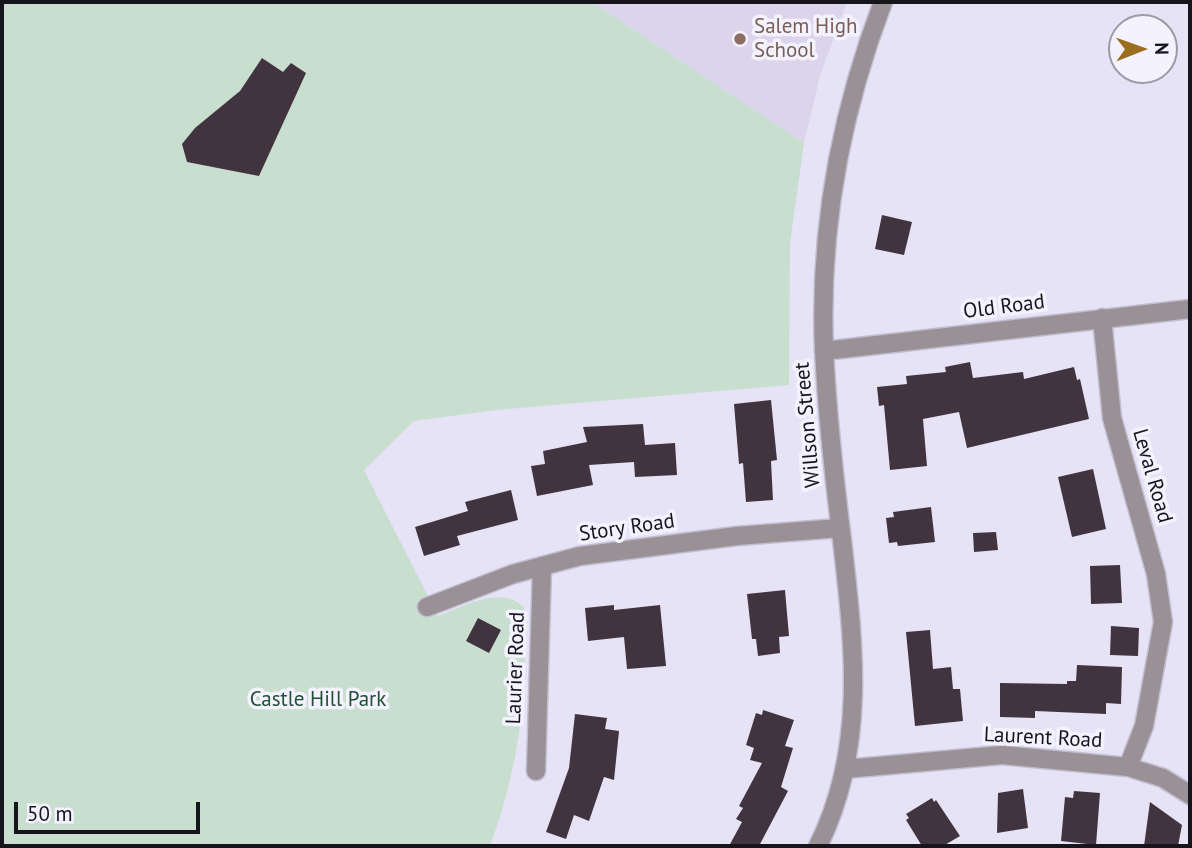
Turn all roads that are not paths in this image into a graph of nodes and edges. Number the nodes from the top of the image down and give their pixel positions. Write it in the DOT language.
graph roads {
  1 [pos="883,2"];
  2 [pos="1190,309"];
  3 [pos="1102,318"];
  4 [pos="824,351"];
  5 [pos="841,528"];
  6 [pos="542,566"];
  7 [pos="427,607"];
  8 [pos="1128,767"];
  9 [pos="845,769"];
  10 [pos="536,771"];
  11 [pos="1190,795"];
  12 [pos="818,846"];
  1 -- 4 [label="street, Willson Street"];
  2 -- 3 [label="street, Old Road"];
  3 -- 4 [label="street, Old Road"];
  3 -- 8 [label="street, Leval Road"];
  4 -- 5 [label="street, Willson Street"];
  5 -- 6 [label="street, Story Road"];
  5 -- 9 [label="street, Willson Street"];
  6 -- 7 [label="street, Story Road"];
  6 -- 10 [label="street, Laurier Road"];
  8 -- 9 [label="street, Laurent Road"];
  8 -- 11 [label="street, Laurent Road"];
  9 -- 12 [label="street, Willson Street"];
}
